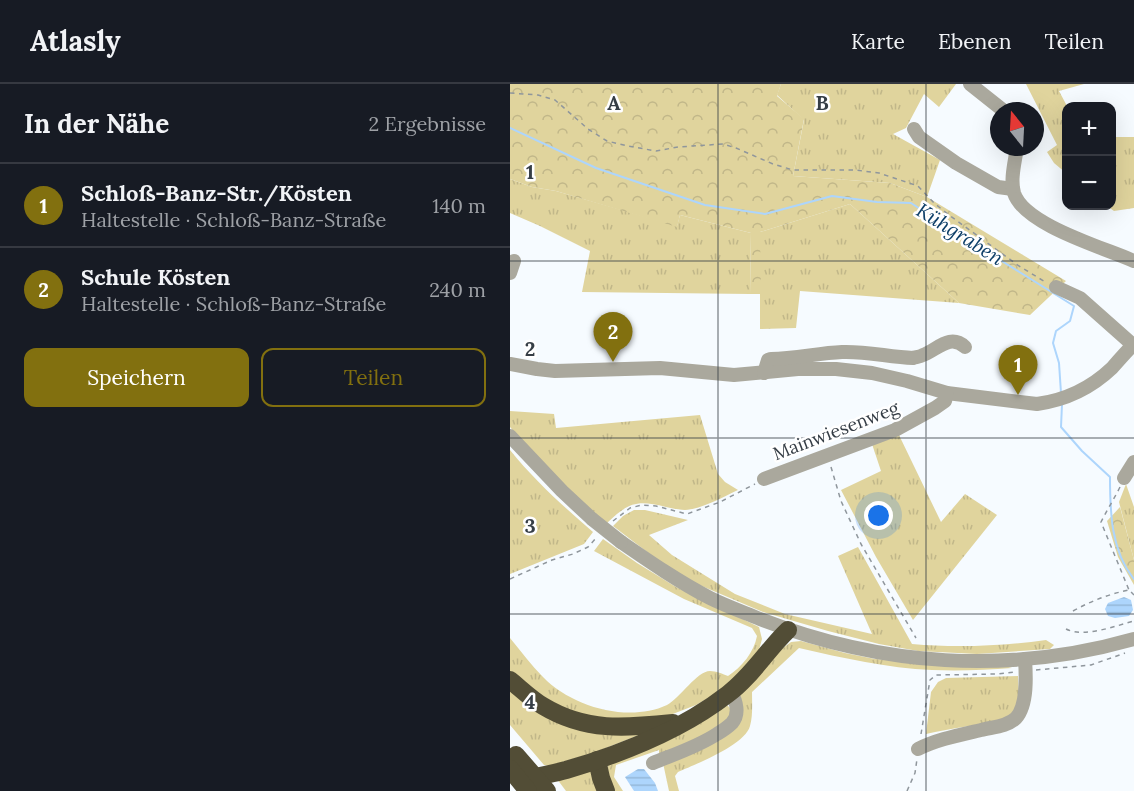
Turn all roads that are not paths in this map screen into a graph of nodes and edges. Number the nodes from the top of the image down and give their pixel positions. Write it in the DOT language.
graph roads {
  1 [pos="970,84"];
  2 [pos="993,102"];
  3 [pos="914,129"];
  4 [pos="1016,156"];
  5 [pos="1013,189"];
  6 [pos="1134,261"];
  7 [pos="1056,287"];
  8 [pos="1134,344"];
  9 [pos="965,347"];
  10 [pos="510,364"];
  11 [pos="764,373"];
  12 [pos="947,393"];
  13 [pos="510,436"];
  14 [pos="1134,462"];
  15 [pos="764,478"];
  16 [pos="1124,478"];
  17 [pos="788,630"];
  18 [pos="1134,639"];
  19 [pos="1025,659"];
  20 [pos="510,680"];
  21 [pos="730,692"];
  22 [pos="687,721"];
  23 [pos="918,749"];
  24 [pos="512,757"];
  25 [pos="597,760"];
  26 [pos="653,763"];
  27 [pos="510,782"];
  28 [pos="528,791"];
  29 [pos="547,791"];
  30 [pos="606,791"];
  1 -- 2 [label="street"];
  3 -- 5 [label="street"];
  4 -- 5 [label="street"];
  5 -- 6 [label="street"];
  7 -- 8 [label="street"];
  8 -- 12 [label="street"];
  9 -- 11 [label="street"];
  10 -- 11 [label="street"];
  11 -- 12 [label="street"];
  12 -- 15 [label="street, Mainwiesenweg"];
  13 -- 17 [label="street, bridge"];
  14 -- 16 [label="street"];
  17 -- 19 [label="street"];
  17 -- 21 [label="highway"];
  18 -- 19 [label="street"];
  19 -- 23 [label="street"];
  20 -- 22 [label="highway"];
  21 -- 22 [label="highway"];
  21 -- 26 [label="street"];
  22 -- 25 [label="highway"];
  24 -- 28 [label="highway, bridge"];
  24 -- 29 [label="highway, bridge"];
  25 -- 27 [label="highway"];
  25 -- 30 [label="highway"];
}
